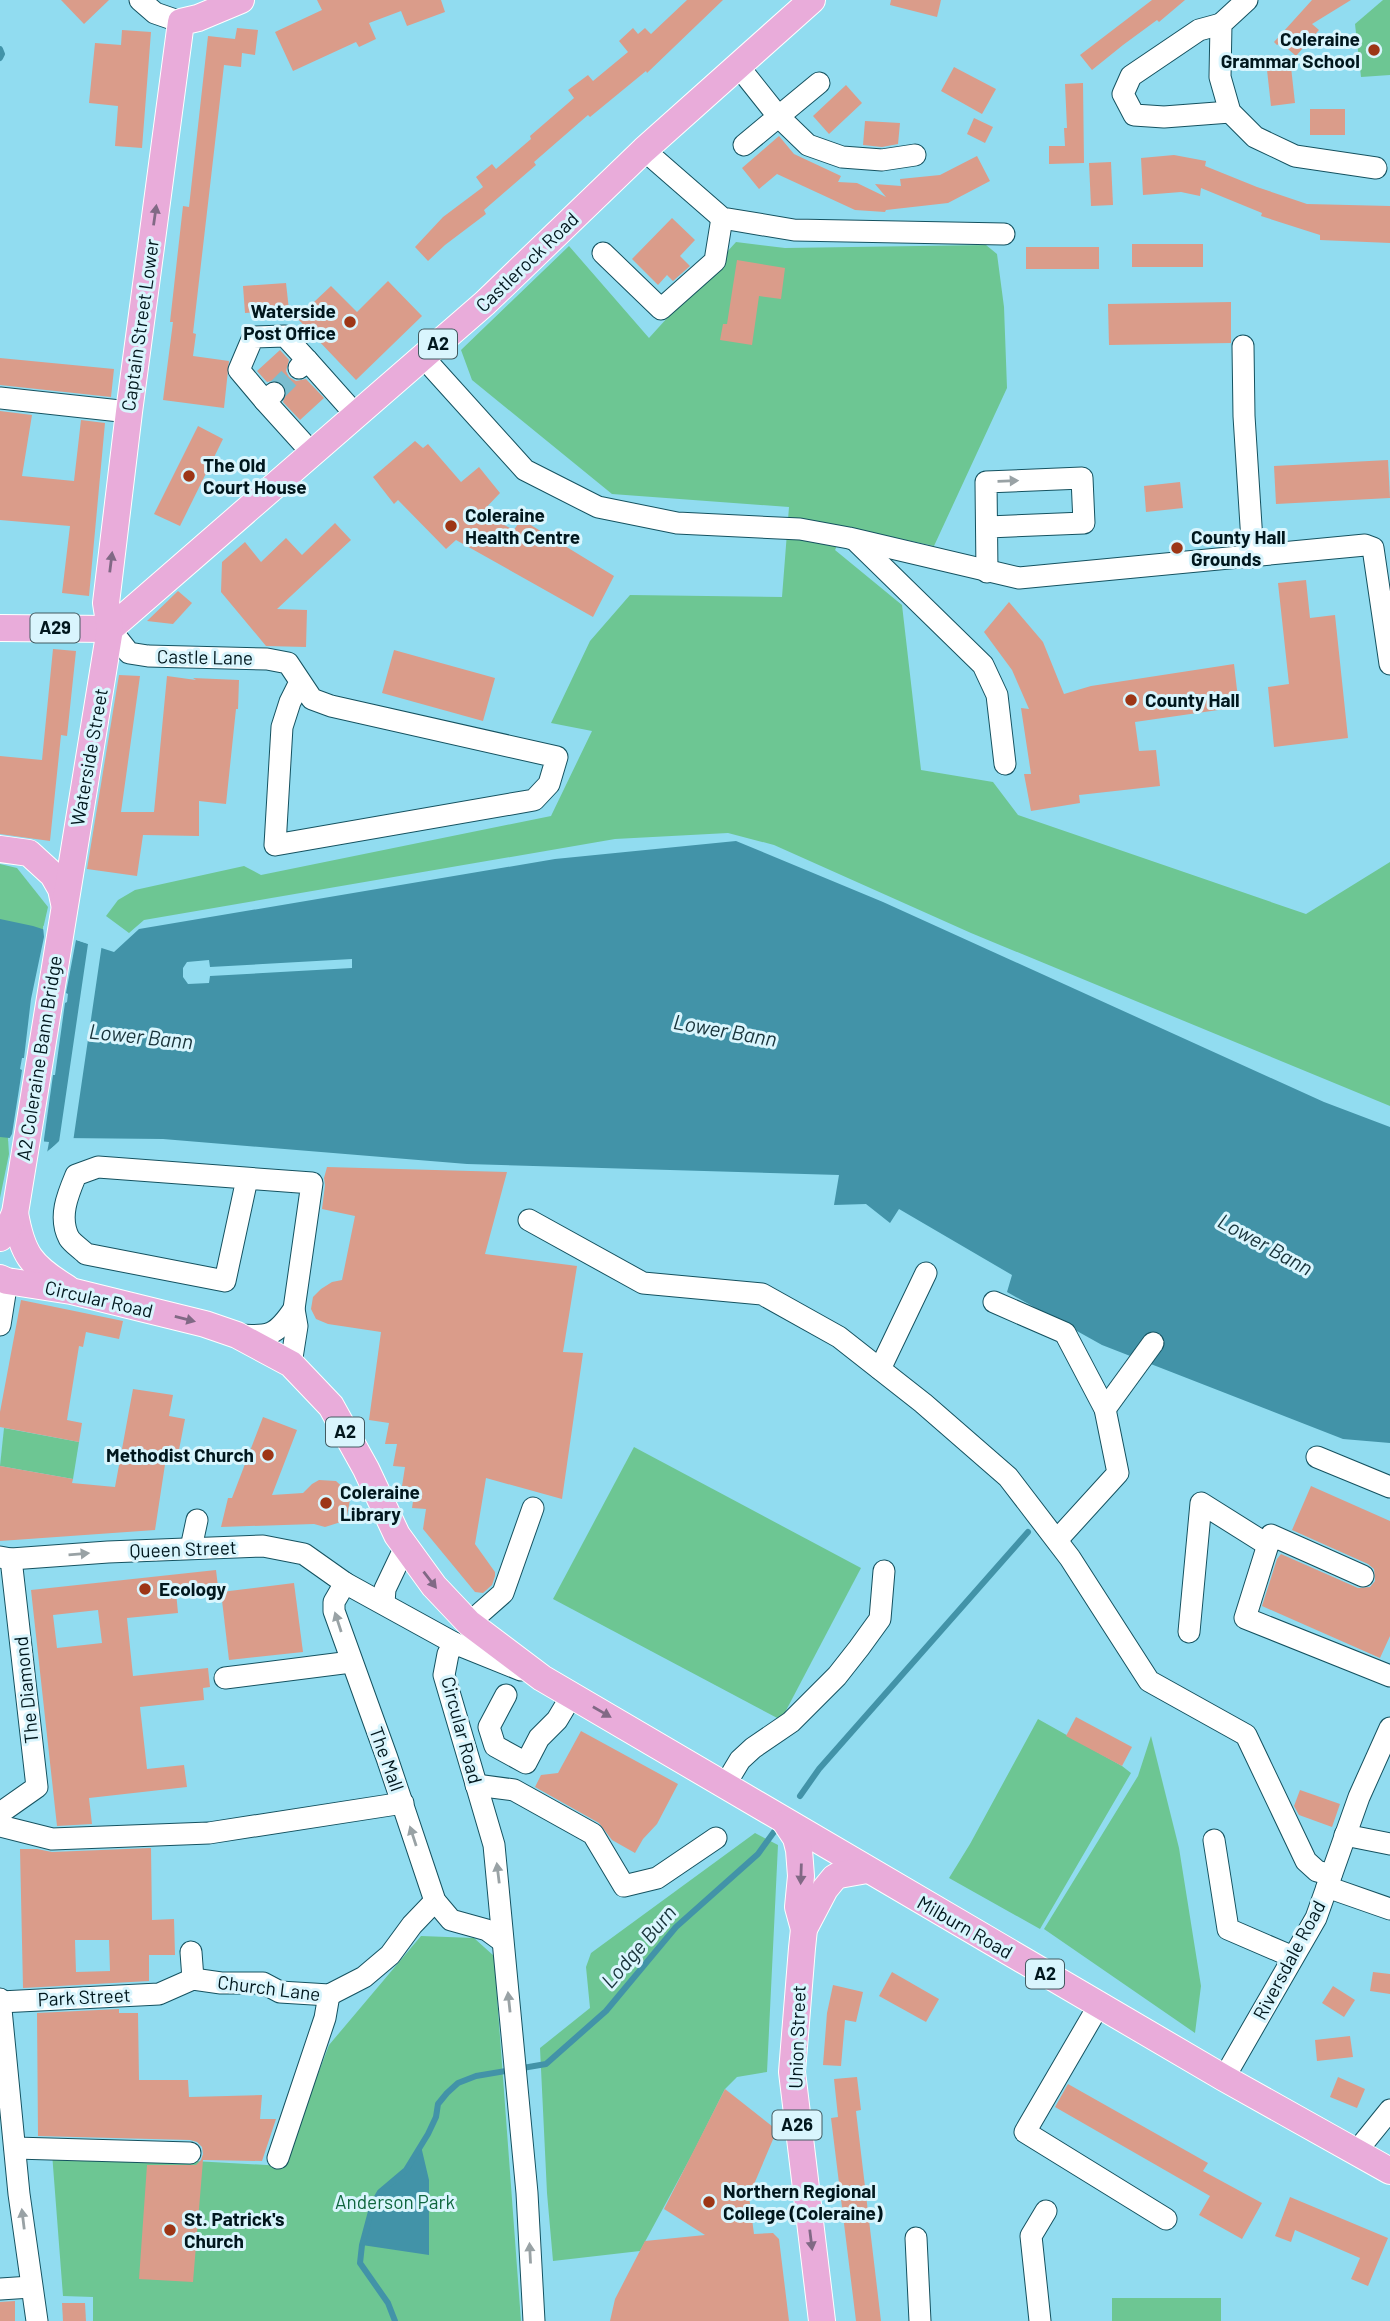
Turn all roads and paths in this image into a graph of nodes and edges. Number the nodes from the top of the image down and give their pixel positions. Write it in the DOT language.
graph roads {
  1 [pos="140,0"];
  2 [pos="241,0"];
  3 [pos="812,0"];
  4 [pos="1247,0"];
  5 [pos="181,22"];
  6 [pos="1221,24"];
  7 [pos="739,67"];
  8 [pos="819,83"];
  9 [pos="1230,112"];
  10 [pos="778,116"];
  11 [pos="744,145"];
  12 [pos="644,150"];
  13 [pos="915,155"];
  14 [pos="1376,168"];
  15 [pos="722,218"];
  16 [pos="1004,234"];
  17 [pos="603,253"];
  18 [pos="1242,346"];
  19 [pos="423,357"];
  20 [pos="0,398"];
  21 [pos="129,412"];
  22 [pos="356,415"];
  23 [pos="312,453"];
  24 [pos="988,527"];
  25 [pos="854,539"];
  26 [pos="1253,557"];
  27 [pos="987,572"];
  28 [pos="0,628"];
  29 [pos="110,629"];
  30 [pos="1390,664"];
  31 [pos="300,682"];
  32 [pos="1005,764"];
  33 [pos="79,832"];
  34 [pos="0,849"];
  35 [pos="29,853"];
  36 [pos="61,876"];
  37 [pos="247,1178"];
  38 [pos="15,1213"];
  39 [pos="528,1220"];
  40 [pos="0,1238"];
  41 [pos="926,1273"];
  42 [pos="4,1280"];
  43 [pos="71,1291"];
  44 [pos="994,1302"];
  45 [pos="294,1309"];
  46 [pos="0,1325"];
  47 [pos="237,1335"];
  48 [pos="1153,1343"];
  49 [pos="291,1364"];
  50 [pos="880,1369"];
  51 [pos="1105,1409"];
  52 [pos="1317,1457"];
  53 [pos="1390,1487"];
  54 [pos="533,1507"];
  55 [pos="197,1520"];
  56 [pos="1056,1540"];
  57 [pos="1268,1545"];
  58 [pos="405,1547"];
  59 [pos="191,1548"];
  60 [pos="5,1558"];
  61 [pos="884,1571"];
  62 [pos="1363,1576"];
  63 [pos="345,1583"];
  64 [pos="384,1603"];
  65 [pos="1188,1632"];
  66 [pos="462,1633"];
  67 [pos="351,1662"];
  68 [pos="1390,1676"];
  69 [pos="225,1678"];
  70 [pos="542,1678"];
  71 [pos="506,1695"];
  72 [pos="572,1695"];
  73 [pos="1390,1728"];
  74 [pos="476,1784"];
  75 [pos="725,1785"];
  76 [pos="403,1803"];
  77 [pos="0,1813"];
  78 [pos="778,1818"];
  79 [pos="0,1826"];
  80 [pos="1345,1835"];
  81 [pos="716,1838"];
  82 [pos="1214,1840"];
  83 [pos="1390,1844"];
  84 [pos="867,1870"];
  85 [pos="1329,1881"];
  86 [pos="435,1901"];
  87 [pos="1390,1909"];
  88 [pos="804,1929"];
  89 [pos="502,1941"];
  90 [pos="191,1952"];
  91 [pos="1293,1957"];
  92 [pos="193,1979"];
  93 [pos="167,1991"];
  94 [pos="329,1995"];
  95 [pos="0,2001"];
  96 [pos="1099,2005"];
  97 [pos="1224,2078"];
  98 [pos="1390,2110"];
  99 [pos="15,2148"];
  100 [pos="1356,2152"];
  101 [pos="190,2153"];
  102 [pos="278,2158"];
  103 [pos="1390,2171"];
  104 [pos="1046,2211"];
  105 [pos="1166,2219"];
  106 [pos="916,2238"];
  107 [pos="31,2287"];
  108 [pos="0,2289"];
  109 [pos="37,2321"];
  110 [pos="534,2321"];
  111 [pos="822,2321"];
  112 [pos="920,2321"];
  113 [pos="1040,2321"];
  1 -- 5 [label="street"];
  2 -- 5 [label="main road"];
  3 -- 7 [label="main road, Castlerock Road / A2"];
  4 -- 6 [label="street"];
  21 -- 5 [label="main road, Captain Street Lower, one-way"];
  6 -- 9 [label="street"];
  6 -- 9 [label="street"];
  7 -- 10 [label="street"];
  7 -- 12 [label="main road, Castlerock Road / A2"];
  8 -- 10 [label="street"];
  9 -- 14 [label="street"];
  10 -- 11 [label="street"];
  10 -- 13 [label="street"];
  12 -- 15 [label="street"];
  12 -- 19 [label="main road, Castlerock Road / A2"];
  15 -- 16 [label="street"];
  15 -- 17 [label="street"];
  18 -- 26 [label="street"];
  19 -- 22 [label="main road, Castlerock Road / A2"];
  19 -- 25 [label="street"];
  20 -- 21 [label="street"];
  29 -- 21 [label="main road, Captain Street Lower, one-way"];
  22 -- 23 [label="main road, Castlerock Road / A2"];
  22 -- 23 [label="street"];
  23 -- 29 [label="main road, Castlerock Road / A2"];
  24 -- 24 [label="street, one-way"];
  24 -- 27 [label="street"];
  25 -- 27 [label="street"];
  25 -- 32 [label="street"];
  26 -- 27 [label="street"];
  26 -- 30 [label="street"];
  28 -- 29 [label="main road, A29"];
  29 -- 31 [label="street, Castle Lane"];
  29 -- 33 [label="main road, Waterside Street"];
  31 -- 31 [label="street, Castle Lane"];
  33 -- 35 [label="main road, Waterside Street"];
  33 -- 36 [label="main road"];
  34 -- 35 [label="main road"];
  35 -- 36 [label="main road"];
  36 -- 38 [label="main road, A2 Coleraine Bann Bridge / A2"];
  37 -- 37 [label="street"];
  37 -- 45 [label="street"];
  38 -- 40 [label="main road, A2"];
  38 -- 43 [label="main road, A2"];
  39 -- 50 [label="street"];
  41 -- 50 [label="street"];
  42 -- 43 [label="main road, Circular Road / A2"];
  42 -- 46 [label="street"];
  43 -- 47 [label="main road, Circular Road / A2, one-way"];
  44 -- 51 [label="street"];
  45 -- 47 [label="street"];
  45 -- 49 [label="street"];
  47 -- 49 [label="main road, Circular Road / A2"];
  48 -- 51 [label="street"];
  49 -- 58 [label="main road, Circular Road / A2"];
  50 -- 56 [label="street"];
  51 -- 56 [label="street"];
  52 -- 53 [label="street"];
  54 -- 66 [label="street"];
  55 -- 59 [label="street"];
  56 -- 85 [label="street"];
  57 -- 62 [label="street"];
  57 -- 65 [label="street"];
  57 -- 68 [label="street"];
  58 -- 64 [label="street"];
  58 -- 66 [label="main road, Circular Road / A2, one-way"];
  60 -- 59 [label="street, Queen Street, one-way"];
  59 -- 63 [label="street, Queen Street"];
  60 -- 77 [label="street, The Diamond"];
  61 -- 75 [label="street"];
  63 -- 64 [label="street"];
  67 -- 63 [label="street, The Mall, one-way"];
  64 -- 66 [label="street"];
  66 -- 70 [label="main road, Circular Road / A2"];
  66 -- 74 [label="street, Circular Road"];
  67 -- 69 [label="street"];
  67 -- 76 [label="street, The Mall"];
  70 -- 72 [label="main road, Milburn Road / A2"];
  71 -- 72 [label="street"];
  72 -- 75 [label="main road, Milburn Road / A2, one-way"];
  73 -- 80 [label="street, Riversdale Road"];
  74 -- 81 [label="street"];
  89 -- 74 [label="street, Circular Road, one-way"];
  75 -- 78 [label="main road, Milburn Road / A2"];
  76 -- 79 [label="street"];
  86 -- 76 [label="street, The Mall, one-way"];
  78 -- 84 [label="main road, Milburn Road / A2"];
  78 -- 88 [label="main road, A26, one-way"];
  80 -- 83 [label="street"];
  80 -- 85 [label="street, Riversdale Road"];
  82 -- 91 [label="street"];
  84 -- 88 [label="main road, Union Street / A26"];
  84 -- 96 [label="main road, Milburn Road / A2"];
  85 -- 87 [label="street"];
  85 -- 91 [label="street, Riversdale Road"];
  86 -- 89 [label="street"];
  86 -- 94 [label="street, Church Lane"];
  88 -- 111 [label="main road, Union Street / A26, one-way"];
  110 -- 89 [label="street, Circular Road, one-way"];
  90 -- 92 [label="street, Church Lane"];
  91 -- 97 [label="street, Riversdale Road"];
  92 -- 93 [label="street, Church Lane"];
  92 -- 94 [label="street, Church Lane"];
  93 -- 95 [label="street, Park Street"];
  94 -- 102 [label="street"];
  95 -- 99 [label="street"];
  96 -- 97 [label="main road, Milburn Road / A2"];
  96 -- 105 [label="street"];
  97 -- 100 [label="main road, Milburn Road / A2"];
  98 -- 100 [label="street"];
  99 -- 101 [label="street"];
  107 -- 99 [label="street, one-way"];
  100 -- 103 [label="main road, Milburn Road / A2"];
  104 -- 113 [label="street"];
  106 -- 112 [label="street"];
  107 -- 108 [label="street"];
  107 -- 109 [label="street"];
}
